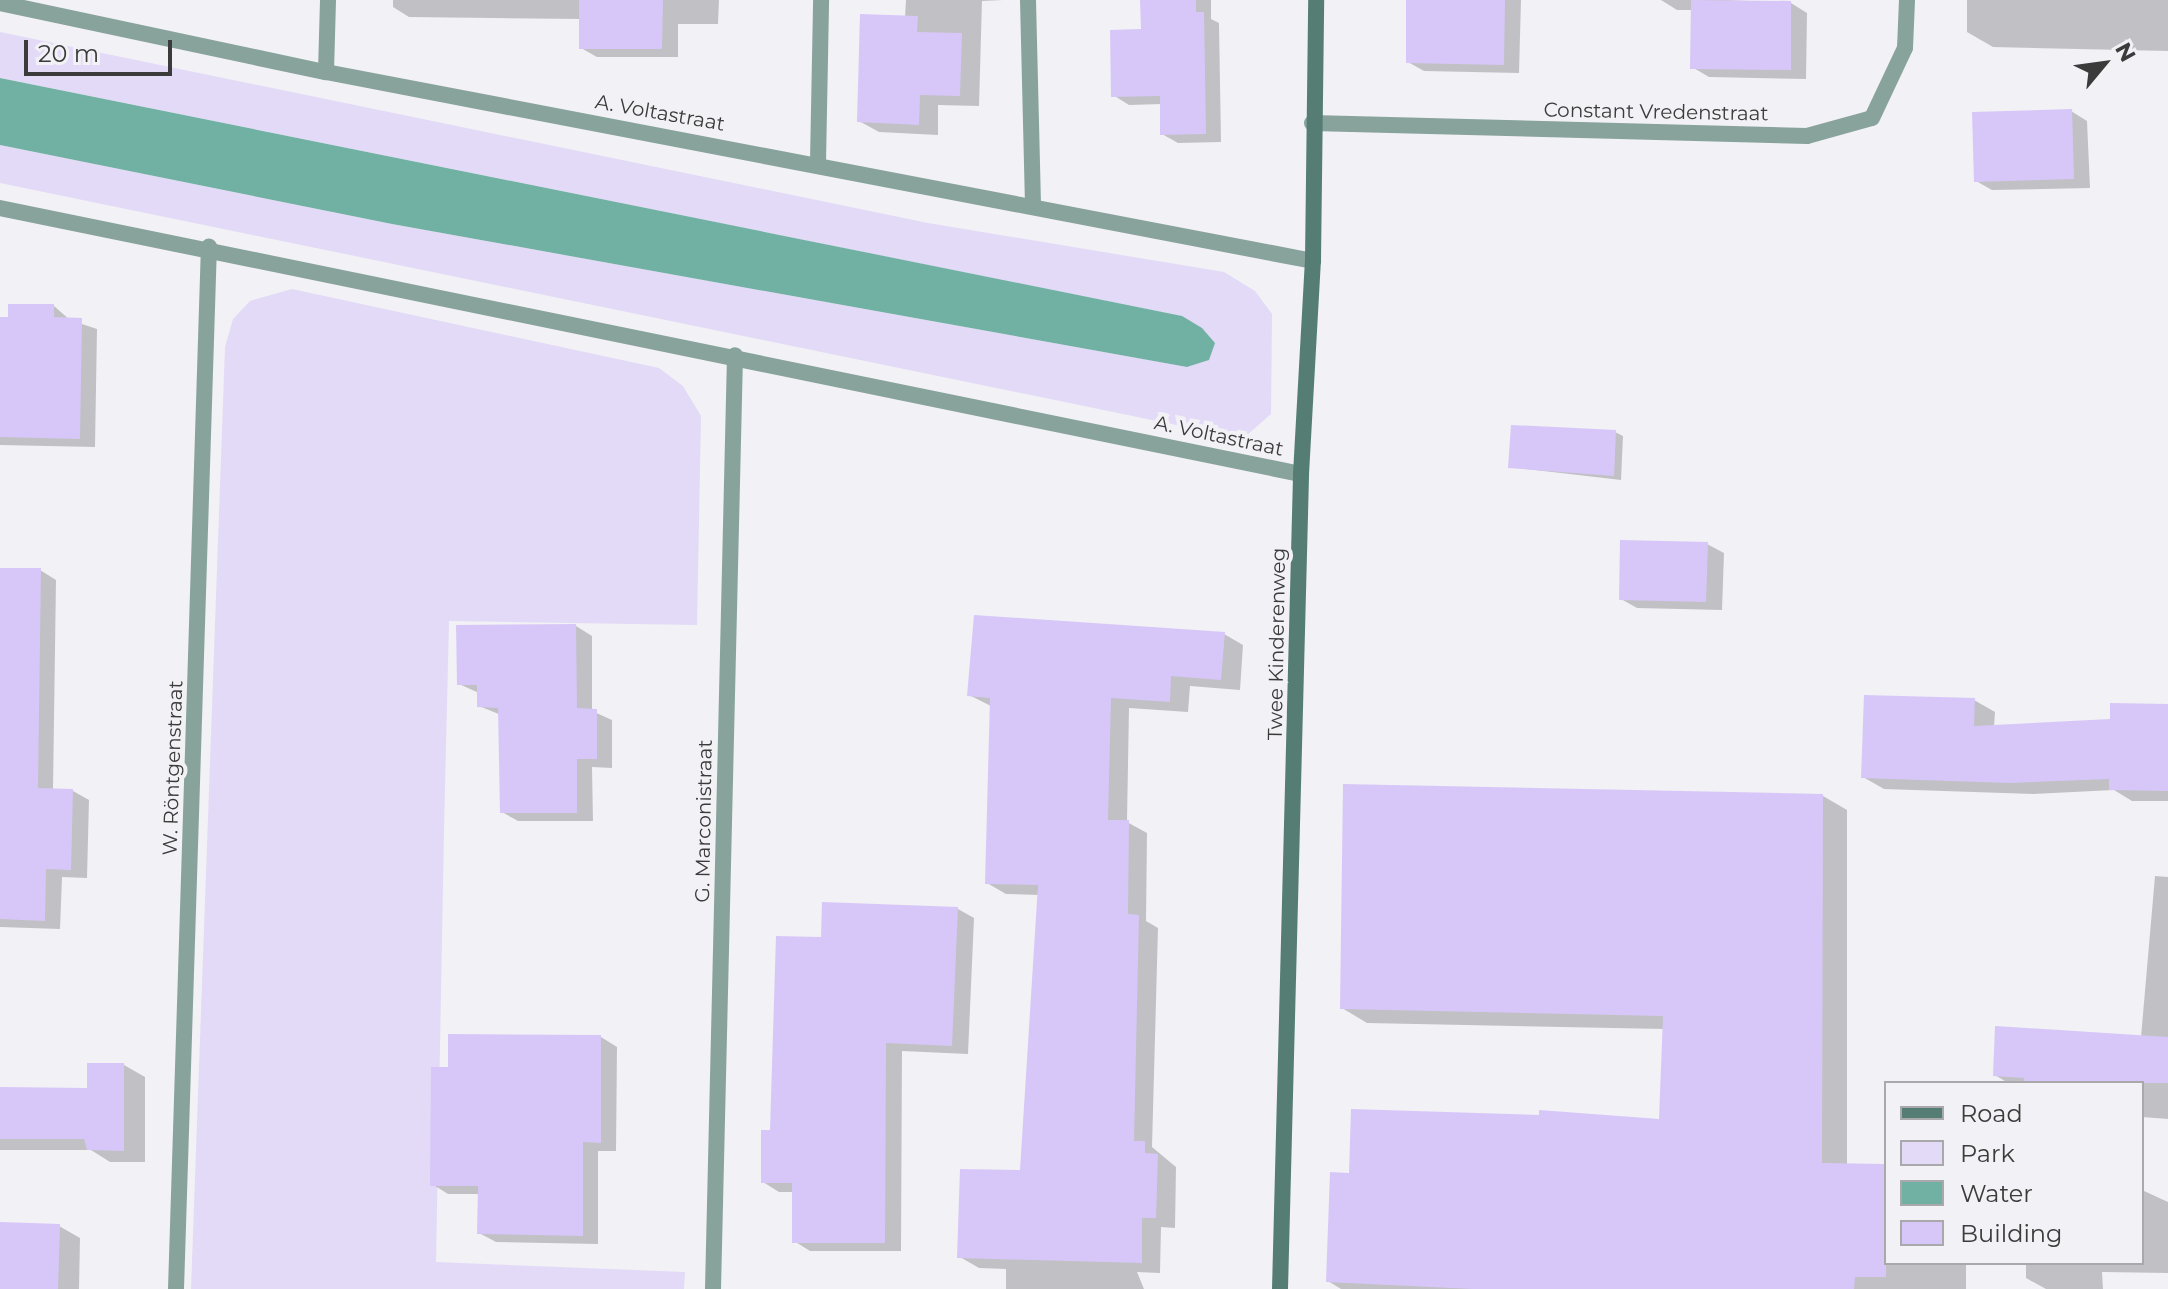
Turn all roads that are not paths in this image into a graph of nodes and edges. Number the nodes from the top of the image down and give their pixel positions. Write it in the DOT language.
graph roads {
  1 [pos="328,0"];
  2 [pos="821,0"];
  3 [pos="1028,0"];
  4 [pos="1316,0"];
  5 [pos="1907,0"];
  6 [pos="0,3"];
  7 [pos="326,72"];
  8 [pos="1312,123"];
  9 [pos="818,162"];
  10 [pos="1033,205"];
  11 [pos="0,208"];
  12 [pos="209,247"];
  13 [pos="1313,261"];
  14 [pos="735,355"];
  15 [pos="1301,474"];
  16 [pos="176,1289"];
  17 [pos="713,1289"];
  18 [pos="1280,1289"];
  1 -- 7 [label="street"];
  2 -- 9 [label="street"];
  3 -- 10 [label="street"];
  4 -- 8 [label="street, Twee Kinderenweg"];
  5 -- 8 [label="street, Constant Vredenstraat"];
  6 -- 7 [label="street, A. Voltastraat"];
  7 -- 9 [label="street, A. Voltastraat"];
  8 -- 13 [label="street, Twee Kinderenweg"];
  9 -- 10 [label="street, A. Voltastraat"];
  10 -- 13 [label="street, A. Voltastraat"];
  11 -- 12 [label="street, A. Voltastraat"];
  12 -- 14 [label="street, A. Voltastraat"];
  12 -- 16 [label="street, W. Röntgenstraat"];
  13 -- 15 [label="street, Twee Kinderenweg"];
  14 -- 15 [label="street, A. Voltastraat"];
  14 -- 17 [label="street, G. Marconistraat"];
  15 -- 18 [label="street, Twee Kinderenweg"];
}
